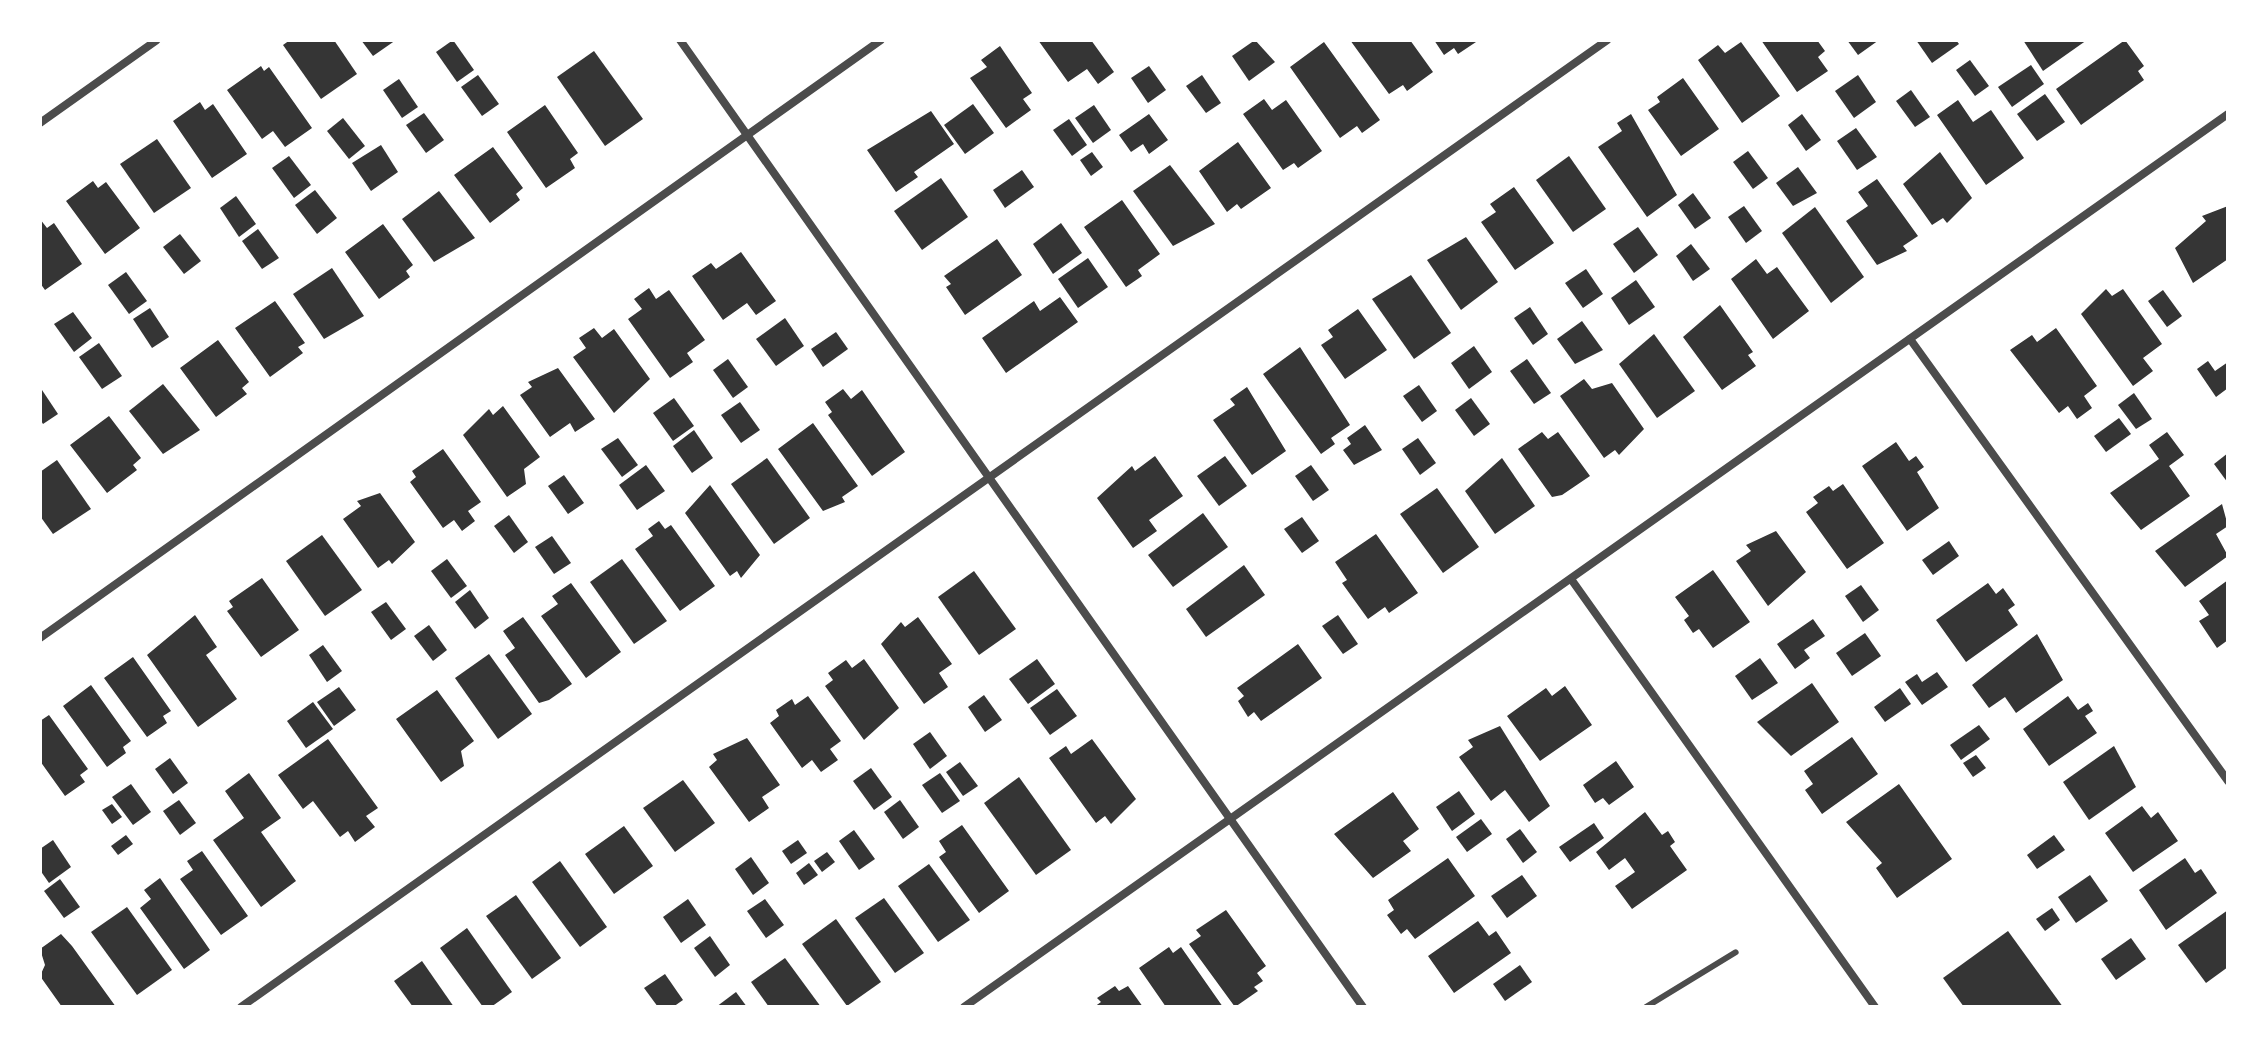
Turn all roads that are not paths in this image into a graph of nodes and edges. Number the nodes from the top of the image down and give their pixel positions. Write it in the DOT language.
graph roads {
  1 [pos="157,40"];
  2 [pos="680,40"];
  3 [pos="881,40"];
  4 [pos="1607,40"];
  5 [pos="2228,114"];
  6 [pos="40,123"];
  7 [pos="747,135"];
  8 [pos="1910,339"];
  9 [pos="990,477"];
  10 [pos="1571,579"];
  11 [pos="40,638"];
  12 [pos="2228,781"];
  13 [pos="1231,819"];
  14 [pos="1736,952"];
  15 [pos="1873,1006"];
  16 [pos="241,1007"];
  17 [pos="964,1007"];
  18 [pos="1363,1007"];
  19 [pos="1646,1007"];
  1 -- 6 [label="street"];
  2 -- 7 [label="street"];
  3 -- 7 [label="street"];
  4 -- 9 [label="street"];
  5 -- 8 [label="street"];
  7 -- 9 [label="street"];
  7 -- 11 [label="street"];
  8 -- 10 [label="street"];
  8 -- 12 [label="street"];
  9 -- 13 [label="street"];
  9 -- 16 [label="street"];
  10 -- 13 [label="street"];
  10 -- 15 [label="street"];
  13 -- 17 [label="street"];
  13 -- 18 [label="street"];
  14 -- 19 [label="lane"];
}
